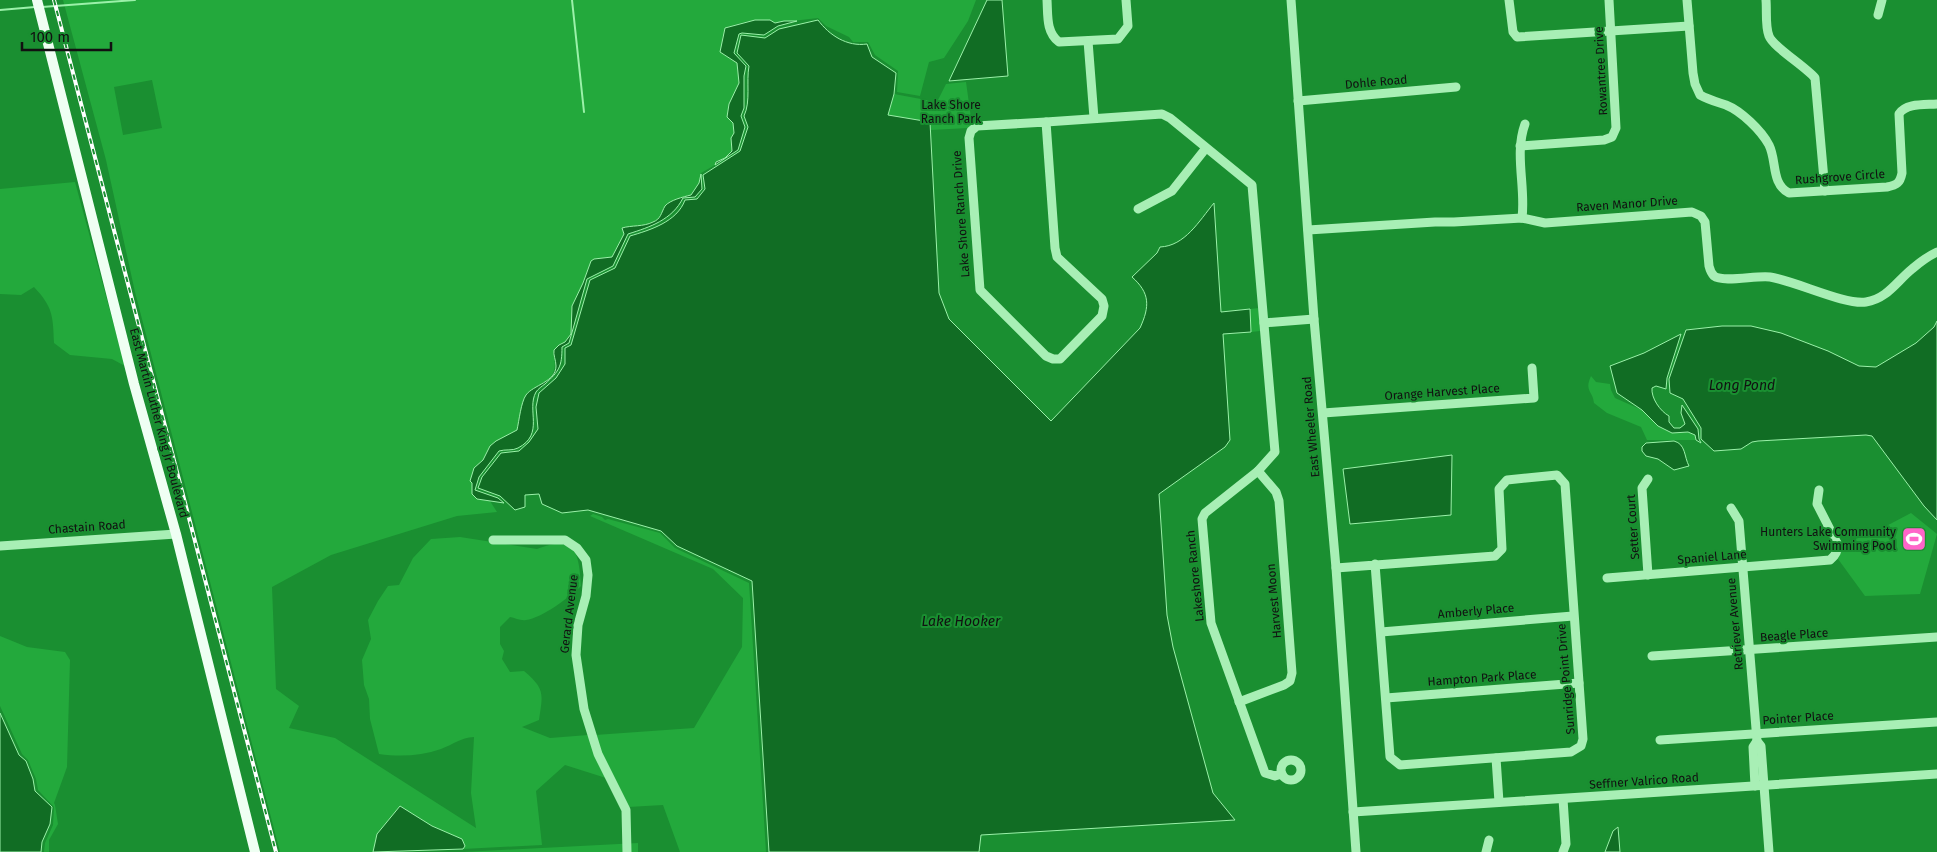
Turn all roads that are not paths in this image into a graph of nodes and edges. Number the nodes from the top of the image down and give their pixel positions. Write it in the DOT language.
graph roads {
  1 [pos="1047,0"];
  2 [pos="1126,0"];
  3 [pos="1291,0"];
  4 [pos="1509,0"];
  5 [pos="1609,0"];
  6 [pos="1687,0"];
  7 [pos="1766,0"];
  8 [pos="1882,0"];
  9 [pos="38,5"];
  10 [pos="1878,15"];
  11 [pos="1689,26"];
  12 [pos="1612,32"];
  13 [pos="1088,41"];
  14 [pos="1456,87"];
  15 [pos="1298,101"];
  16 [pos="1937,104"];
  17 [pos="1094,118"];
  18 [pos="1046,122"];
  19 [pos="1525,124"];
  20 [pos="1520,146"];
  21 [pos="1206,148"];
  22 [pos="1825,191"];
  23 [pos="1138,209"];
  24 [pos="1522,218"];
  25 [pos="1308,230"];
  26 [pos="1937,252"];
  27 [pos="1314,319"];
  28 [pos="1264,323"];
  29 [pos="1532,368"];
  30 [pos="1323,413"];
  31 [pos="1258,471"];
  32 [pos="1648,479"];
  33 [pos="1819,490"];
  34 [pos="1731,508"];
  35 [pos="176,534"];
  36 [pos="493,540"];
  37 [pos="0,546"];
  38 [pos="1375,564"];
  39 [pos="1743,567"];
  40 [pos="1336,568"];
  41 [pos="1648,575"];
  42 [pos="1607,578"];
  43 [pos="1573,616"];
  44 [pos="1381,632"];
  45 [pos="1937,637"];
  46 [pos="1750,650"];
  47 [pos="1652,656"];
  48 [pos="1579,683"];
  49 [pos="1386,698"];
  50 [pos="1239,702"];
  51 [pos="1937,722"];
  52 [pos="1757,737"];
  53 [pos="1660,740"];
  54 [pos="1496,758"];
  55 [pos="1282,774"];
  56 [pos="1937,774"];
  57 [pos="1760,786"];
  58 [pos="1563,799"];
  59 [pos="1500,802"];
  60 [pos="1353,812"];
  61 [pos="1488,840"];
  62 [pos="255,852"];
  63 [pos="627,852"];
  64 [pos="1356,852"];
  65 [pos="1486,852"];
  66 [pos="1563,852"];
  67 [pos="1769,852"];
  1 -- 13 [label="street"];
  2 -- 13 [label="street"];
  3 -- 15 [label="street, East Wheeler Road"];
  4 -- 12 [label="street"];
  5 -- 12 [label="street, Rowantree Drive"];
  6 -- 11 [label="street, Rushgrove Circle"];
  7 -- 22 [label="street"];
  8 -- 10 [label="street"];
  9 -- 35 [label="main road, East Martin Luther King Jr Boulevard"];
  11 -- 12 [label="street"];
  11 -- 22 [label="street, Rushgrove Circle"];
  12 -- 20 [label="street, Rowantree Drive"];
  13 -- 17 [label="street"];
  14 -- 15 [label="street, Dohle Road"];
  15 -- 25 [label="street, East Wheeler Road"];
  16 -- 22 [label="street, Rushgrove Circle"];
  17 -- 18 [label="street, Lake Shore Ranch Drive"];
  17 -- 21 [label="street, Lake Shore Ranch Drive"];
  18 -- 18 [label="street, Lake Shore Ranch Drive"];
  19 -- 20 [label="street"];
  20 -- 24 [label="street"];
  21 -- 23 [label="street"];
  21 -- 28 [label="street, Lake Shore Ranch Drive"];
  24 -- 25 [label="street, Raven Manor Drive"];
  24 -- 26 [label="street, Raven Manor Drive"];
  25 -- 27 [label="street, East Wheeler Road"];
  27 -- 28 [label="street"];
  27 -- 30 [label="street, East Wheeler Road"];
  28 -- 31 [label="street, Lakeshore Ranch"];
  29 -- 30 [label="street, Orange Harvest Place"];
  30 -- 40 [label="street, East Wheeler Road"];
  31 -- 50 [label="street, Lakeshore Ranch"];
  31 -- 50 [label="street, Harvest Moon"];
  32 -- 41 [label="street, Setter Court"];
  33 -- 39 [label="street, Spaniel Lane"];
  34 -- 39 [label="street, Retriever Avenue"];
  35 -- 37 [label="street, Chastain Road"];
  35 -- 62 [label="main road, East Martin Luther King Jr Boulevard"];
  36 -- 63 [label="street, Gerard Avenue"];
  38 -- 40 [label="street, Sunridge Point Drive"];
  38 -- 43 [label="street, Sunridge Point Drive"];
  38 -- 44 [label="street, Sunridge Point Drive"];
  39 -- 41 [label="street, Spaniel Lane"];
  39 -- 46 [label="street, Retriever Avenue"];
  40 -- 60 [label="street, East Wheeler Road"];
  41 -- 42 [label="street, Spaniel Lane"];
  43 -- 44 [label="street, Amberly Place"];
  43 -- 48 [label="street, Sunridge Point Drive"];
  44 -- 49 [label="street, Sunridge Point Drive"];
  45 -- 46 [label="street, Beagle Place"];
  46 -- 47 [label="street, Beagle Place"];
  46 -- 52 [label="street, Retriever Avenue"];
  48 -- 49 [label="street, Hampton Park Place"];
  48 -- 54 [label="street, Sunridge Point Drive"];
  49 -- 54 [label="street, Sunridge Point Drive"];
  50 -- 55 [label="street, Lakeshore Ranch"];
  51 -- 52 [label="street, Pointer Place"];
  52 -- 53 [label="street, Pointer Place"];
  52 -- 57 [label="street, Retriever Avenue"];
  54 -- 59 [label="street"];
  56 -- 57 [label="street, Seffner Valrico Road"];
  57 -- 58 [label="street, Seffner Valrico Road"];
  57 -- 67 [label="street, Retriever Avenue"];
  58 -- 59 [label="street, Seffner Valrico Road"];
  58 -- 66 [label="street"];
  59 -- 60 [label="street, Seffner Valrico Road"];
  60 -- 64 [label="street, East Wheeler Road"];
  61 -- 65 [label="street"];
}
